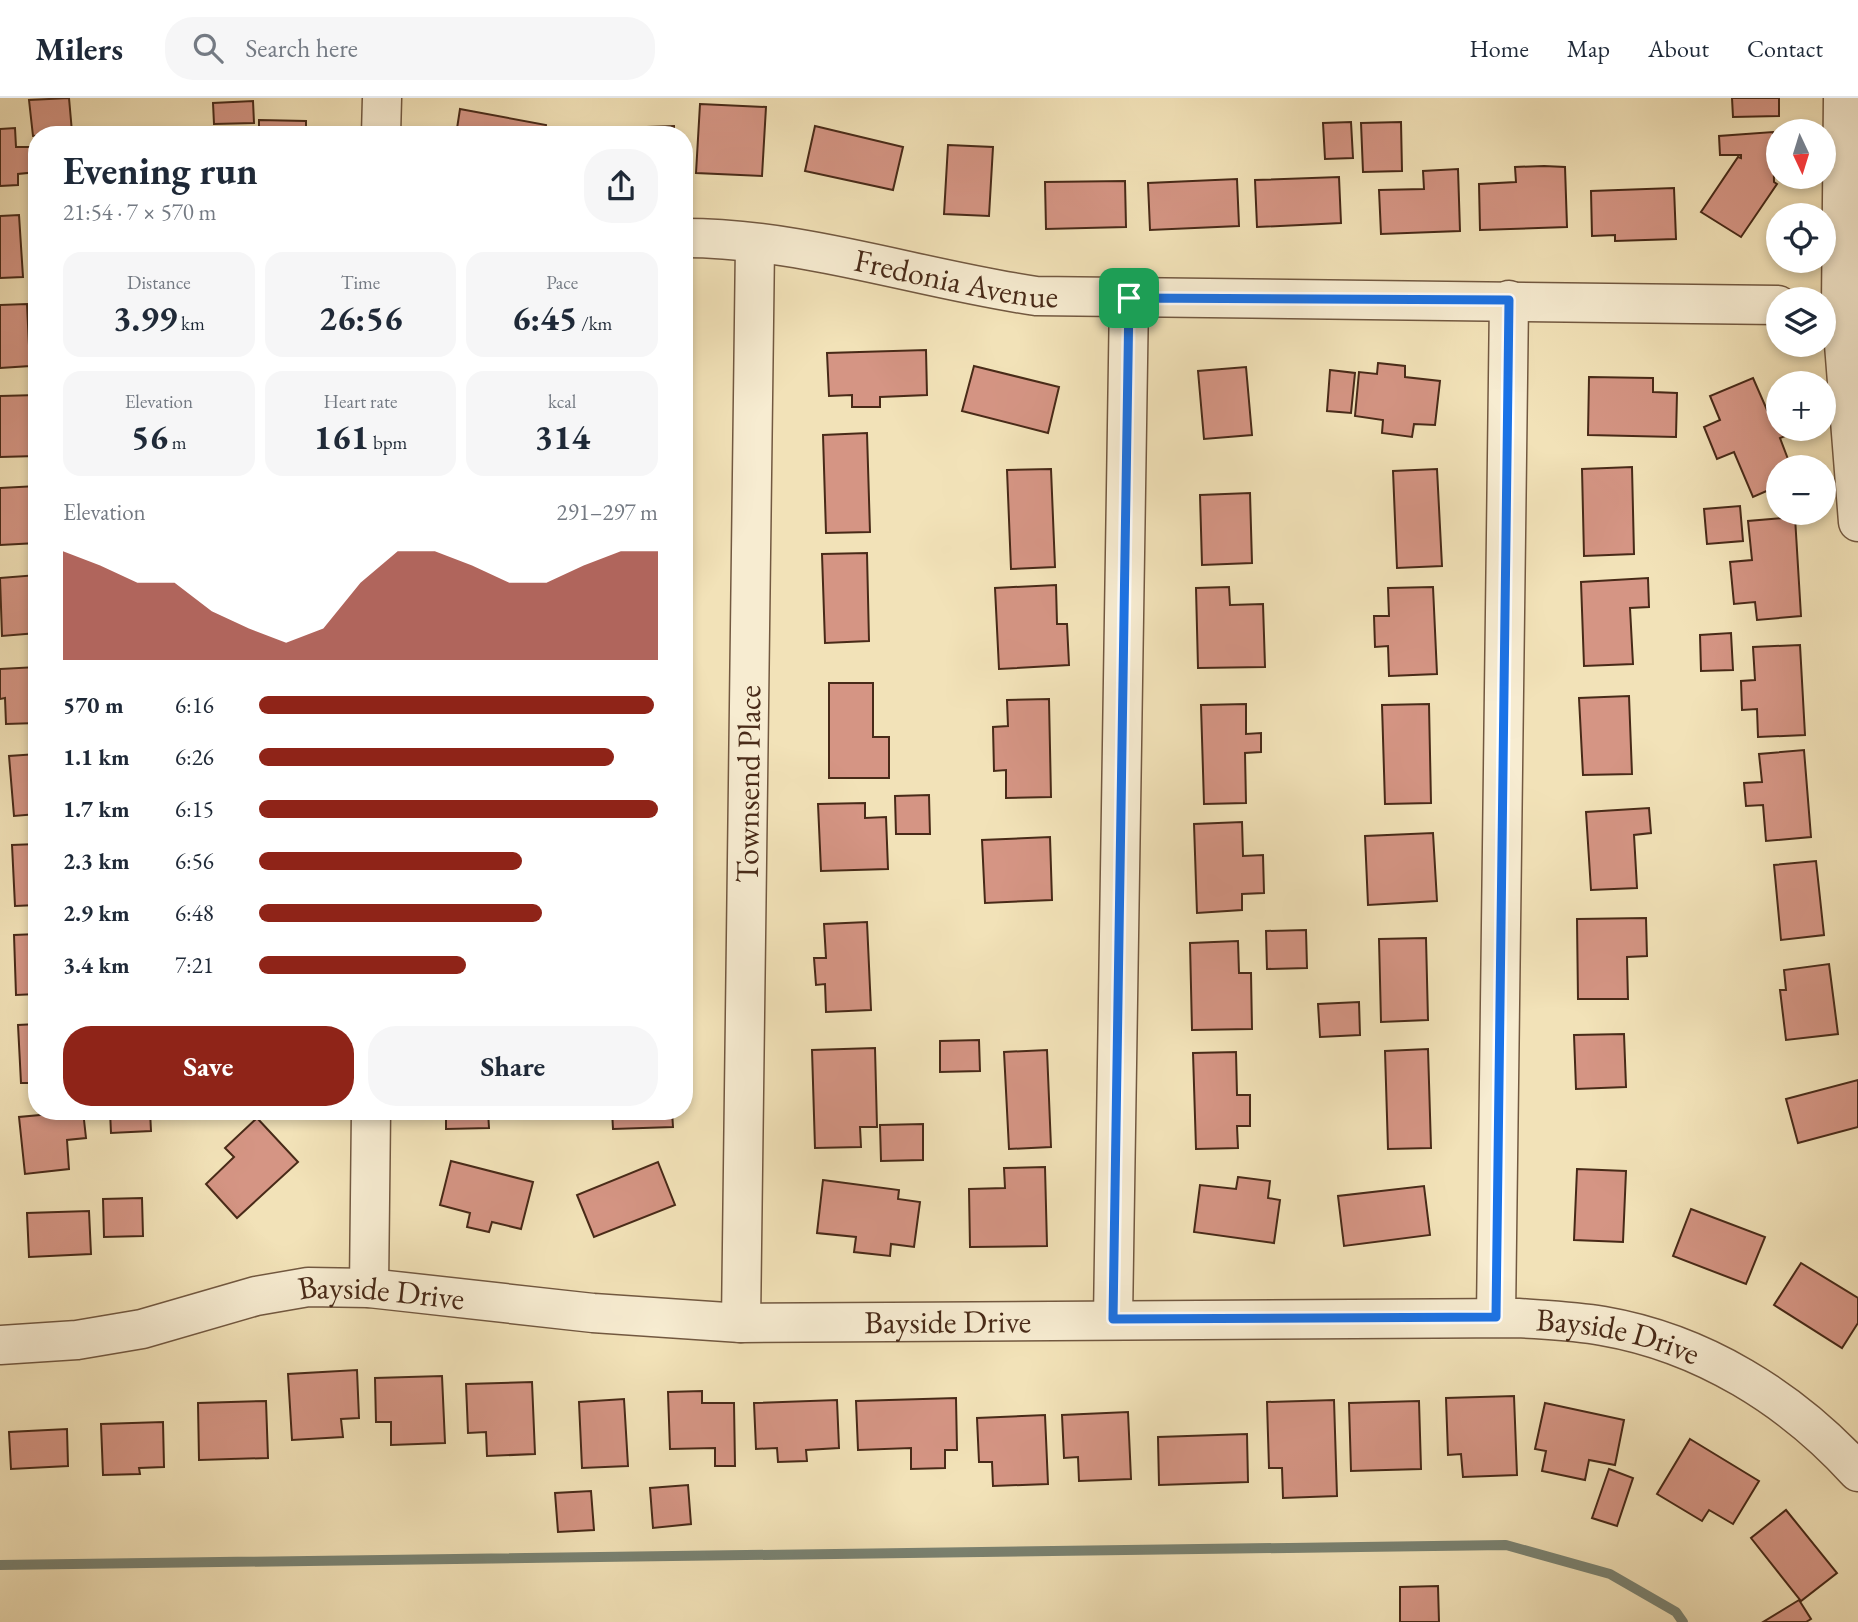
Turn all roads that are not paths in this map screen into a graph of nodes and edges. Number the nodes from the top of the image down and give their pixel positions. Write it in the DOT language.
graph roads {
  1 [pos="382,98"];
  2 [pos="1843,98"];
  3 [pos="381,126"];
  4 [pos="693,239"];
  5 [pos="755,244"];
  6 [pos="1129,298"];
  7 [pos="1509,300"];
  8 [pos="1766,305"];
  9 [pos="1841,306"];
  10 [pos="1858,522"];
  11 [pos="370,1120"];
  12 [pos="369,1288"];
  13 [pos="1496,1317"];
  14 [pos="1113,1319"];
  15 [pos="741,1323"];
  16 [pos="0,1345"];
  17 [pos="1858,1472"];
  1 -- 3 [label="street"];
  2 -- 9 [label="street"];
  4 -- 5 [label="street, Fredonia Avenue"];
  5 -- 6 [label="street, Fredonia Avenue"];
  5 -- 15 [label="street, Townsend Place"];
  6 -- 7 [label="street, Fredonia Avenue"];
  6 -- 14 [label="street"];
  7 -- 8 [label="street, Fredonia Avenue"];
  7 -- 13 [label="street"];
  9 -- 10 [label="street"];
  11 -- 12 [label="street"];
  12 -- 15 [label="street, Bayside Drive"];
  12 -- 16 [label="street, Bayside Drive"];
  13 -- 14 [label="street, Bayside Drive"];
  13 -- 17 [label="street, Bayside Drive"];
  14 -- 15 [label="street, Bayside Drive"];
}
